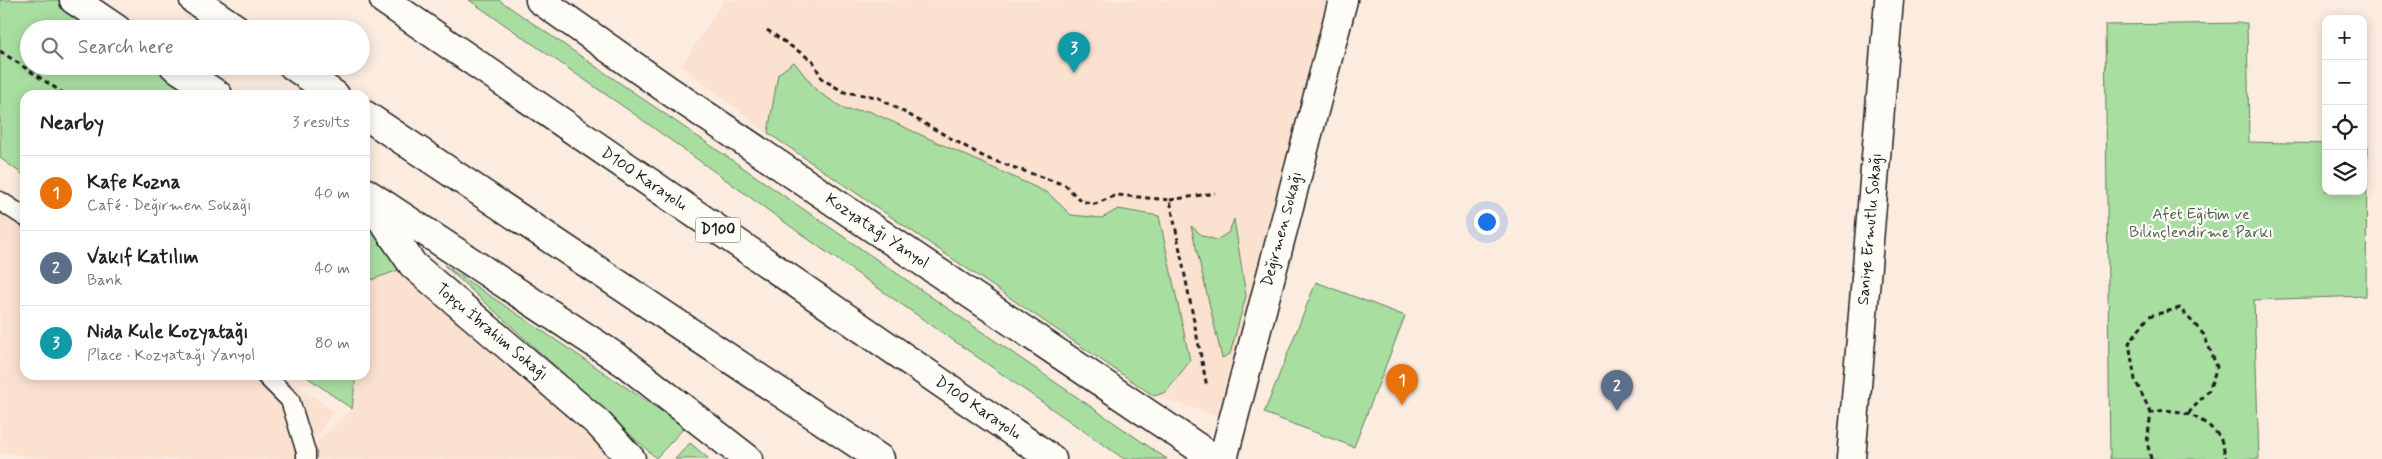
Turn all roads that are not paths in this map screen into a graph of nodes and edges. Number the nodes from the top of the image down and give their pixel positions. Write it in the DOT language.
graph roads {
  1 [pos="74,0"];
  2 [pos="194,0"];
  3 [pos="384,0"];
  4 [pos="540,0"];
  5 [pos="1343,0"];
  6 [pos="1889,0"];
  7 [pos="104,20"];
  8 [pos="224,20"];
  9 [pos="188,75"];
  10 [pos="306,75"];
  11 [pos="210,90"];
  12 [pos="329,90"];
  13 [pos="370,118"];
  14 [pos="370,197"];
  15 [pos="0,201"];
  16 [pos="370,201"];
  17 [pos="20,214"];
  18 [pos="270,380"];
  19 [pos="306,459"];
  20 [pos="631,459"];
  21 [pos="748,459"];
  22 [pos="880,459"];
  23 [pos="1052,459"];
  24 [pos="1215,459"];
  25 [pos="1223,459"];
  26 [pos="1851,459"];
  1 -- 7 [label="main road"];
  2 -- 8 [label="main road"];
  3 -- 23 [label="main road, D100 Karayolu / D100"];
  4 -- 24 [label="main road, Kozyatağı Yanyol"];
  5 -- 25 [label="main road, Değirmen Sokağı"];
  6 -- 26 [label="main road, Saniye Ermutlu Sokağı"];
  9 -- 11 [label="main road"];
  10 -- 12 [label="main road"];
  13 -- 22 [label="main road"];
  14 -- 21 [label="main road"];
  15 -- 17 [label="lane"];
  16 -- 20 [label="main road, Topçu İbrahim Sokağı"];
  18 -- 19 [label="lane"];
}
